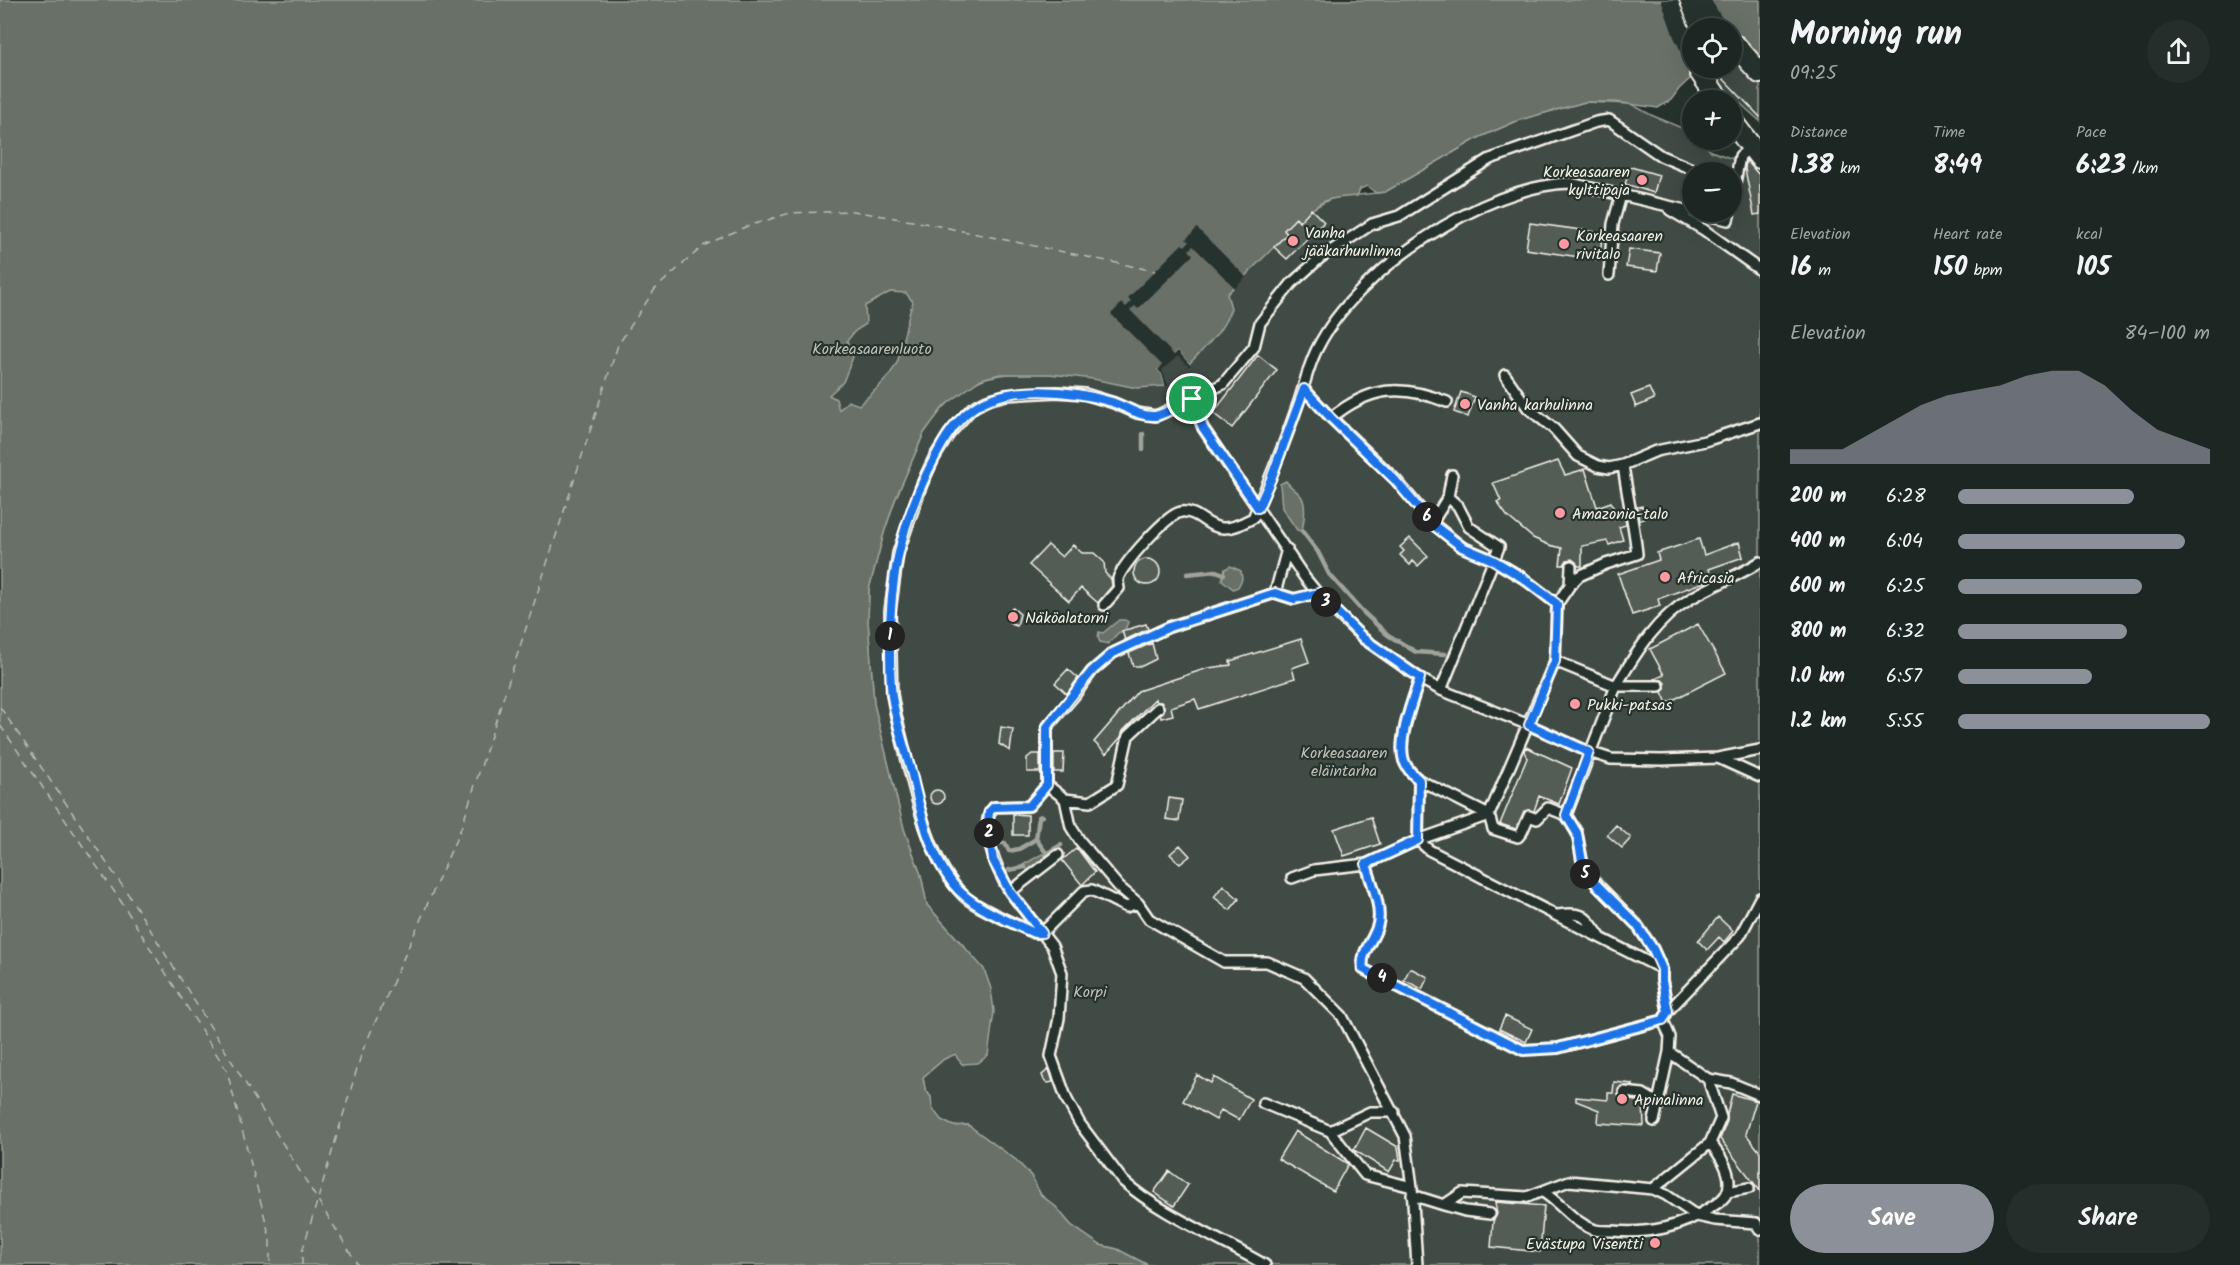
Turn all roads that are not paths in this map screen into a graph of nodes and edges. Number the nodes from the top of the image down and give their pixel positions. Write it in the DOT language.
graph roads {
  1 [pos="1742,53"];
  2 [pos="1760,73"];
  3 [pos="1742,133"];
  4 [pos="1750,154"];
  5 [pos="1682,165"];
  6 [pos="1742,170"];
  7 [pos="1621,195"];
  8 [pos="1660,204"];
  9 [pos="1682,209"];
  10 [pos="1760,270"];
  11 [pos="1610,275"];
  12 [pos="1505,375"];
  13 [pos="1304,389"];
  14 [pos="1192,399"];
  15 [pos="1447,402"];
  16 [pos="1331,418"];
  17 [pos="1760,423"];
  18 [pos="1623,465"];
  19 [pos="1452,475"];
  20 [pos="1448,497"];
  21 [pos="1258,508"];
  22 [pos="1432,524"];
  23 [pos="1287,549"];
  24 [pos="1493,560"];
  25 [pos="1760,562"];
  26 [pos="1571,566"];
  27 [pos="1570,585"];
  28 [pos="1275,593"];
  29 [pos="1318,593"];
  30 [pos="1557,604"];
  31 [pos="1104,605"];
  32 [pos="1555,661"];
  33 [pos="1420,678"];
  34 [pos="1616,686"];
  35 [pos="1659,686"];
  36 [pos="1441,690"];
  37 [pos="1158,708"];
  38 [pos="1529,725"];
  39 [pos="1760,750"];
  40 [pos="1589,752"];
  41 [pos="1718,758"];
  42 [pos="1760,777"];
  43 [pos="1419,780"];
  44 [pos="1047,785"];
  45 [pos="1065,799"];
  46 [pos="1490,815"];
  47 [pos="1566,815"];
  48 [pos="1418,840"];
  49 [pos="1058,855"];
  50 [pos="1366,864"];
  51 [pos="1292,878"];
  52 [pos="1010,892"];
  53 [pos="1760,898"];
  54 [pos="1138,903"];
  55 [pos="1042,933"];
  56 [pos="1662,969"];
  57 [pos="1668,1011"];
  58 [pos="1663,1020"];
  59 [pos="1670,1052"];
  60 [pos="1708,1079"];
  61 [pos="1624,1092"];
  62 [pos="1760,1095"];
  63 [pos="1263,1103"];
  64 [pos="1658,1103"];
  65 [pos="1394,1112"];
  66 [pos="1654,1121"];
  67 [pos="1330,1131"];
  68 [pos="1710,1143"];
  69 [pos="1749,1188"];
  70 [pos="1653,1189"];
  71 [pos="1412,1191"];
  72 [pos="1543,1192"];
  73 [pos="1727,1192"];
  74 [pos="1444,1205"];
  75 [pos="1490,1214"];
  76 [pos="1697,1216"];
  77 [pos="1759,1224"];
  78 [pos="1265,1265"];
  79 [pos="1417,1265"];
  1 -- 2 [label="street"];
  3 -- 4 [label="street"];
  4 -- 6 [label="lane"];
  5 -- 14 [label="lane"];
  7 -- 8 [label="lane"];
  7 -- 11 [label="lane"];
  7 -- 13 [label="lane"];
  8 -- 9 [label="lane"];
  8 -- 10 [label="lane"];
  12 -- 18 [label="lane"];
  13 -- 16 [label="lane"];
  13 -- 21 [label="lane"];
  14 -- 21 [label="lane"];
  14 -- 55 [label="lane"];
  15 -- 16 [label="lane"];
  16 -- 22 [label="lane"];
  17 -- 18 [label="lane"];
  18 -- 27 [label="lane"];
  19 -- 20 [label="lane"];
  20 -- 22 [label="lane"];
  20 -- 24 [label="lane"];
  21 -- 23 [label="lane"];
  21 -- 31 [label="lane"];
  22 -- 24 [label="lane"];
  23 -- 28 [label="lane"];
  23 -- 29 [label="lane"];
  24 -- 30 [label="lane"];
  24 -- 36 [label="lane"];
  25 -- 34 [label="lane"];
  26 -- 27 [label="lane"];
  27 -- 30 [label="lane"];
  28 -- 29 [label="lane"];
  28 -- 44 [label="lane"];
  29 -- 33 [label="lane"];
  30 -- 32 [label="lane"];
  32 -- 34 [label="lane"];
  32 -- 38 [label="lane"];
  33 -- 36 [label="lane"];
  33 -- 43 [label="lane"];
  34 -- 35 [label="lane"];
  34 -- 40 [label="lane"];
  36 -- 38 [label="lane"];
  37 -- 45 [label="lane"];
  38 -- 40 [label="lane"];
  38 -- 46 [label="lane"];
  39 -- 41 [label="lane"];
  40 -- 41 [label="lane"];
  40 -- 47 [label="lane"];
  41 -- 42 [label="lane"];
  43 -- 46 [label="lane"];
  43 -- 48 [label="lane"];
  44 -- 45 [label="lane"];
  44 -- 52 [label="lane"];
  45 -- 54 [label="lane"];
  46 -- 47 [label="lane"];
  46 -- 48 [label="lane"];
  47 -- 56 [label="lane"];
  48 -- 50 [label="lane"];
  48 -- 56 [label="lane"];
  49 -- 52 [label="lane"];
  50 -- 51 [label="lane"];
  50 -- 58 [label="lane"];
  52 -- 55 [label="lane"];
  53 -- 57 [label="lane"];
  54 -- 55 [label="lane"];
  54 -- 65 [label="lane"];
  55 -- 78 [label="lane"];
  56 -- 57 [label="lane"];
  57 -- 58 [label="lane"];
  58 -- 59 [label="lane"];
  59 -- 60 [label="lane"];
  59 -- 64 [label="lane"];
  60 -- 62 [label="lane"];
  60 -- 68 [label="lane"];
  61 -- 64 [label="lane"];
  63 -- 67 [label="lane"];
  64 -- 66 [label="lane"];
  65 -- 67 [label="lane"];
  65 -- 71 [label="lane"];
  67 -- 71 [label="lane"];
  68 -- 70 [label="lane"];
  68 -- 73 [label="lane"];
  69 -- 73 [label="lane"];
  70 -- 72 [label="lane"];
  70 -- 76 [label="lane"];
  71 -- 74 [label="lane"];
  71 -- 79 [label="lane"];
  72 -- 74 [label="lane"];
  72 -- 76 [label="lane"];
  73 -- 76 [label="lane"];
  74 -- 75 [label="lane"];
  76 -- 77 [label="lane"];
}
